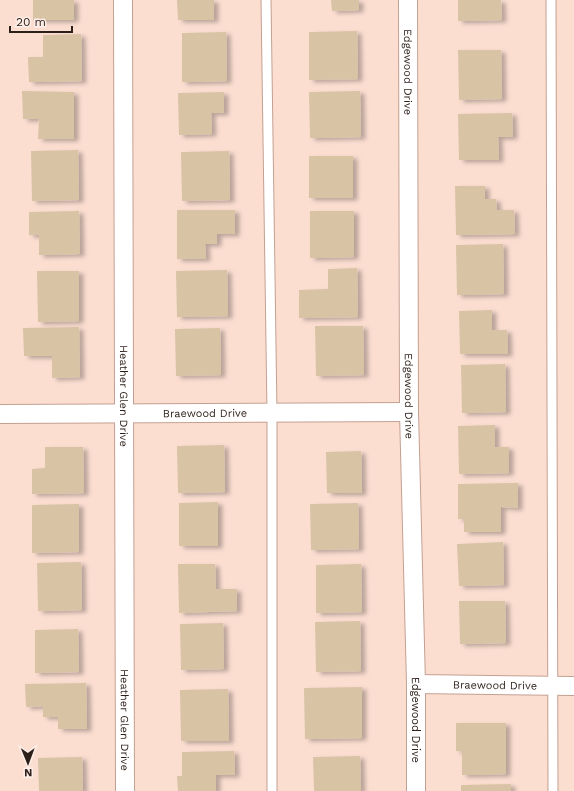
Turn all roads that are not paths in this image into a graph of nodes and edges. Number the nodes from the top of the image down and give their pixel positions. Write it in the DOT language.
graph roads {
  1 [pos="123,0"];
  2 [pos="266,0"];
  3 [pos="408,0"];
  4 [pos="551,0"];
  5 [pos="409,412"];
  6 [pos="272,413"];
  7 [pos="0,414"];
  8 [pos="124,414"];
  9 [pos="416,684"];
  10 [pos="553,686"];
  11 [pos="574,686"];
  12 [pos="125,791"];
  13 [pos="272,791"];
  14 [pos="416,791"];
  15 [pos="553,791"];
  1 -- 8 [label="street, Heather Glen Drive"];
  2 -- 6 [label="lane"];
  3 -- 5 [label="street, Edgewood Drive"];
  4 -- 10 [label="lane"];
  5 -- 6 [label="street, Braewood Drive"];
  5 -- 9 [label="street, Edgewood Drive"];
  6 -- 8 [label="street, Braewood Drive"];
  6 -- 13 [label="lane"];
  7 -- 8 [label="street, Braewood Drive"];
  8 -- 12 [label="street, Heather Glen Drive"];
  9 -- 10 [label="street, Braewood Drive"];
  9 -- 14 [label="street, Edgewood Drive"];
  10 -- 11 [label="street, Braewood Drive"];
  10 -- 15 [label="lane"];
}
